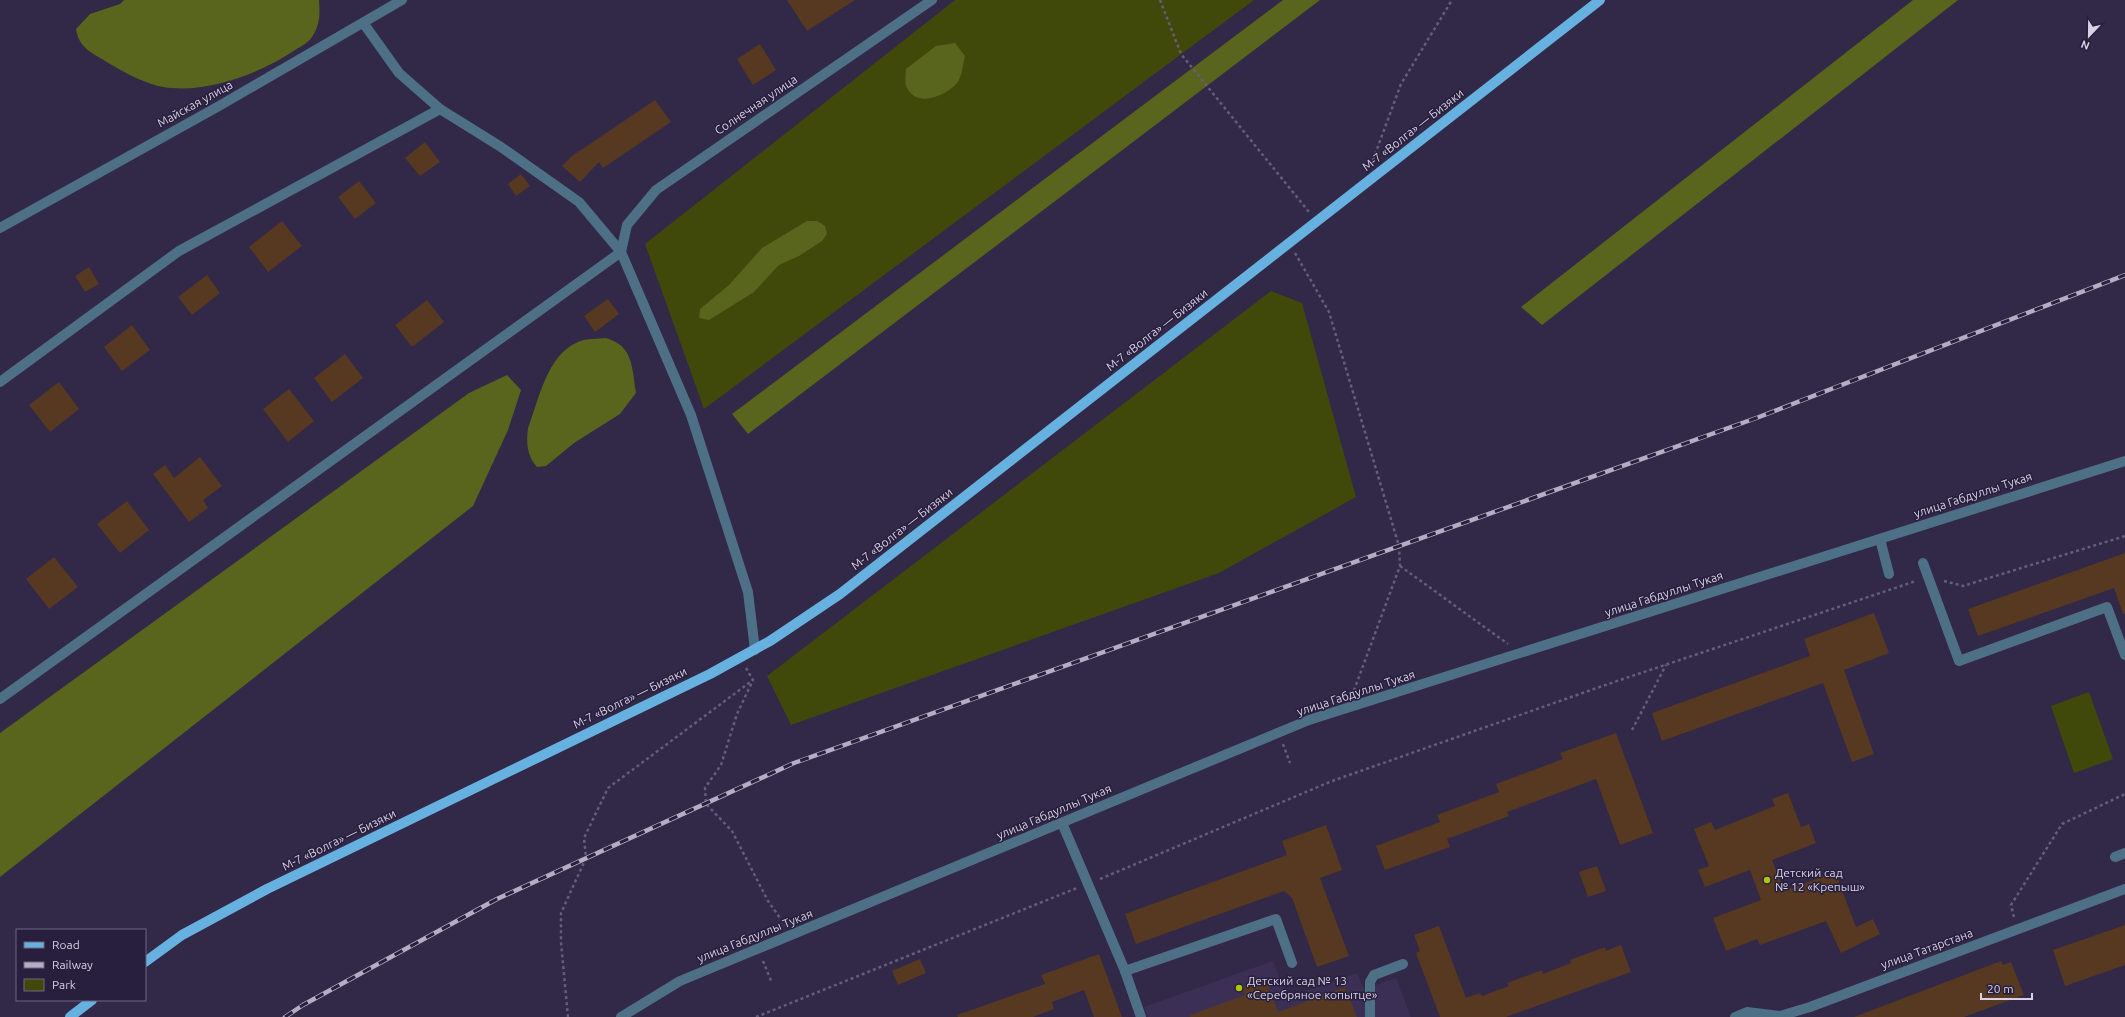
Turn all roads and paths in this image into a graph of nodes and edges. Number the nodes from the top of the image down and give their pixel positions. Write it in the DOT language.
graph roads {
  1 [pos="402,0"];
  2 [pos="932,0"];
  3 [pos="1160,0"];
  4 [pos="1452,0"];
  5 [pos="1600,0"];
  6 [pos="364,24"];
  7 [pos="440,109"];
  8 [pos="1372,163"];
  9 [pos="1317,221"];
  10 [pos="0,228"];
  11 [pos="1290,243"];
  12 [pos="621,252"];
  13 [pos="0,382"];
  14 [pos="2125,461"];
  15 [pos="2125,536"];
  16 [pos="1880,539"];
  17 [pos="1923,563"];
  18 [pos="1400,566"];
  19 [pos="1889,574"];
  20 [pos="1928,577"];
  21 [pos="755,650"];
  22 [pos="1521,653"];
  23 [pos="2125,655"];
  24 [pos="740,658"];
  25 [pos="1667,664"];
  26 [pos="753,680"];
  27 [pos="0,700"];
  28 [pos="1347,708"];
  29 [pos="1632,730"];
  30 [pos="1279,734"];
  31 [pos="1290,763"];
  32 [pos="2125,794"];
  33 [pos="1062,823"];
  34 [pos="1089,884"];
  35 [pos="2125,889"];
  36 [pos="2017,929"];
  37 [pos="792,935"];
  38 [pos="758,949"];
  39 [pos="146,961"];
  40 [pos="1292,963"];
  41 [pos="1403,964"];
  42 [pos="1125,971"];
  43 [pos="772,983"];
  44 [pos="91,1001"];
  45 [pos="1766,1016"];
  46 [pos="70,1017"];
  47 [pos="568,1017"];
  48 [pos="621,1017"];
  49 [pos="756,1017"];
  50 [pos="1142,1017"];
  51 [pos="1370,1017"];
  52 [pos="1735,1017"];
  1 -- 6 [label="street, Майская улица"];
  2 -- 12 [label="street, Солнечная улица"];
  3 -- 9 [label="path"];
  4 -- 8 [label="path"];
  5 -- 9 [label="main road, М-7 «Волга» — Бизяки"];
  6 -- 7 [label="street"];
  6 -- 10 [label="street, Майская улица"];
  7 -- 12 [label="street"];
  7 -- 13 [label="street"];
  9 -- 11 [label="main road, М-7 «Волга» — Бизяки"];
  11 -- 18 [label="path"];
  11 -- 21 [label="main road, М-7 «Волга» — Бизяки"];
  12 -- 21 [label="street"];
  12 -- 27 [label="street"];
  14 -- 16 [label="street, улица Габдуллы Тукая"];
  15 -- 20 [label="path"];
  16 -- 19 [label="street"];
  16 -- 22 [label="street, улица Габдуллы Тукая"];
  17 -- 20 [label="street"];
  18 -- 22 [label="path"];
  18 -- 28 [label="path"];
  20 -- 23 [label="street"];
  20 -- 25 [label="path"];
  21 -- 24 [label="main road, М-7 «Волга» — Бизяки"];
  22 -- 28 [label="street, улица Габдуллы Тукая"];
  24 -- 26 [label="path"];
  24 -- 39 [label="main road, М-7 «Волга» — Бизяки"];
  25 -- 29 [label="path"];
  25 -- 34 [label="path"];
  26 -- 37 [label="path"];
  26 -- 47 [label="path"];
  28 -- 30 [label="street, улица Габдуллы Тукая"];
  30 -- 31 [label="path"];
  30 -- 33 [label="street, улица Габдуллы Тукая"];
  32 -- 36 [label="path"];
  33 -- 34 [label="street"];
  33 -- 37 [label="street, улица Габдуллы Тукая"];
  34 -- 42 [label="street"];
  34 -- 49 [label="path"];
  35 -- 36 [label="street, улица Татарстана"];
  36 -- 45 [label="street, улица Татарстана"];
  37 -- 38 [label="street, улица Габдуллы Тукая"];
  38 -- 43 [label="path"];
  38 -- 48 [label="street, улица Габдуллы Тукая"];
  40 -- 42 [label="street"];
  41 -- 51 [label="street"];
  42 -- 50 [label="street"];
  44 -- 46 [label="main road"];
  45 -- 52 [label="street, улица Татарстана"];
}
